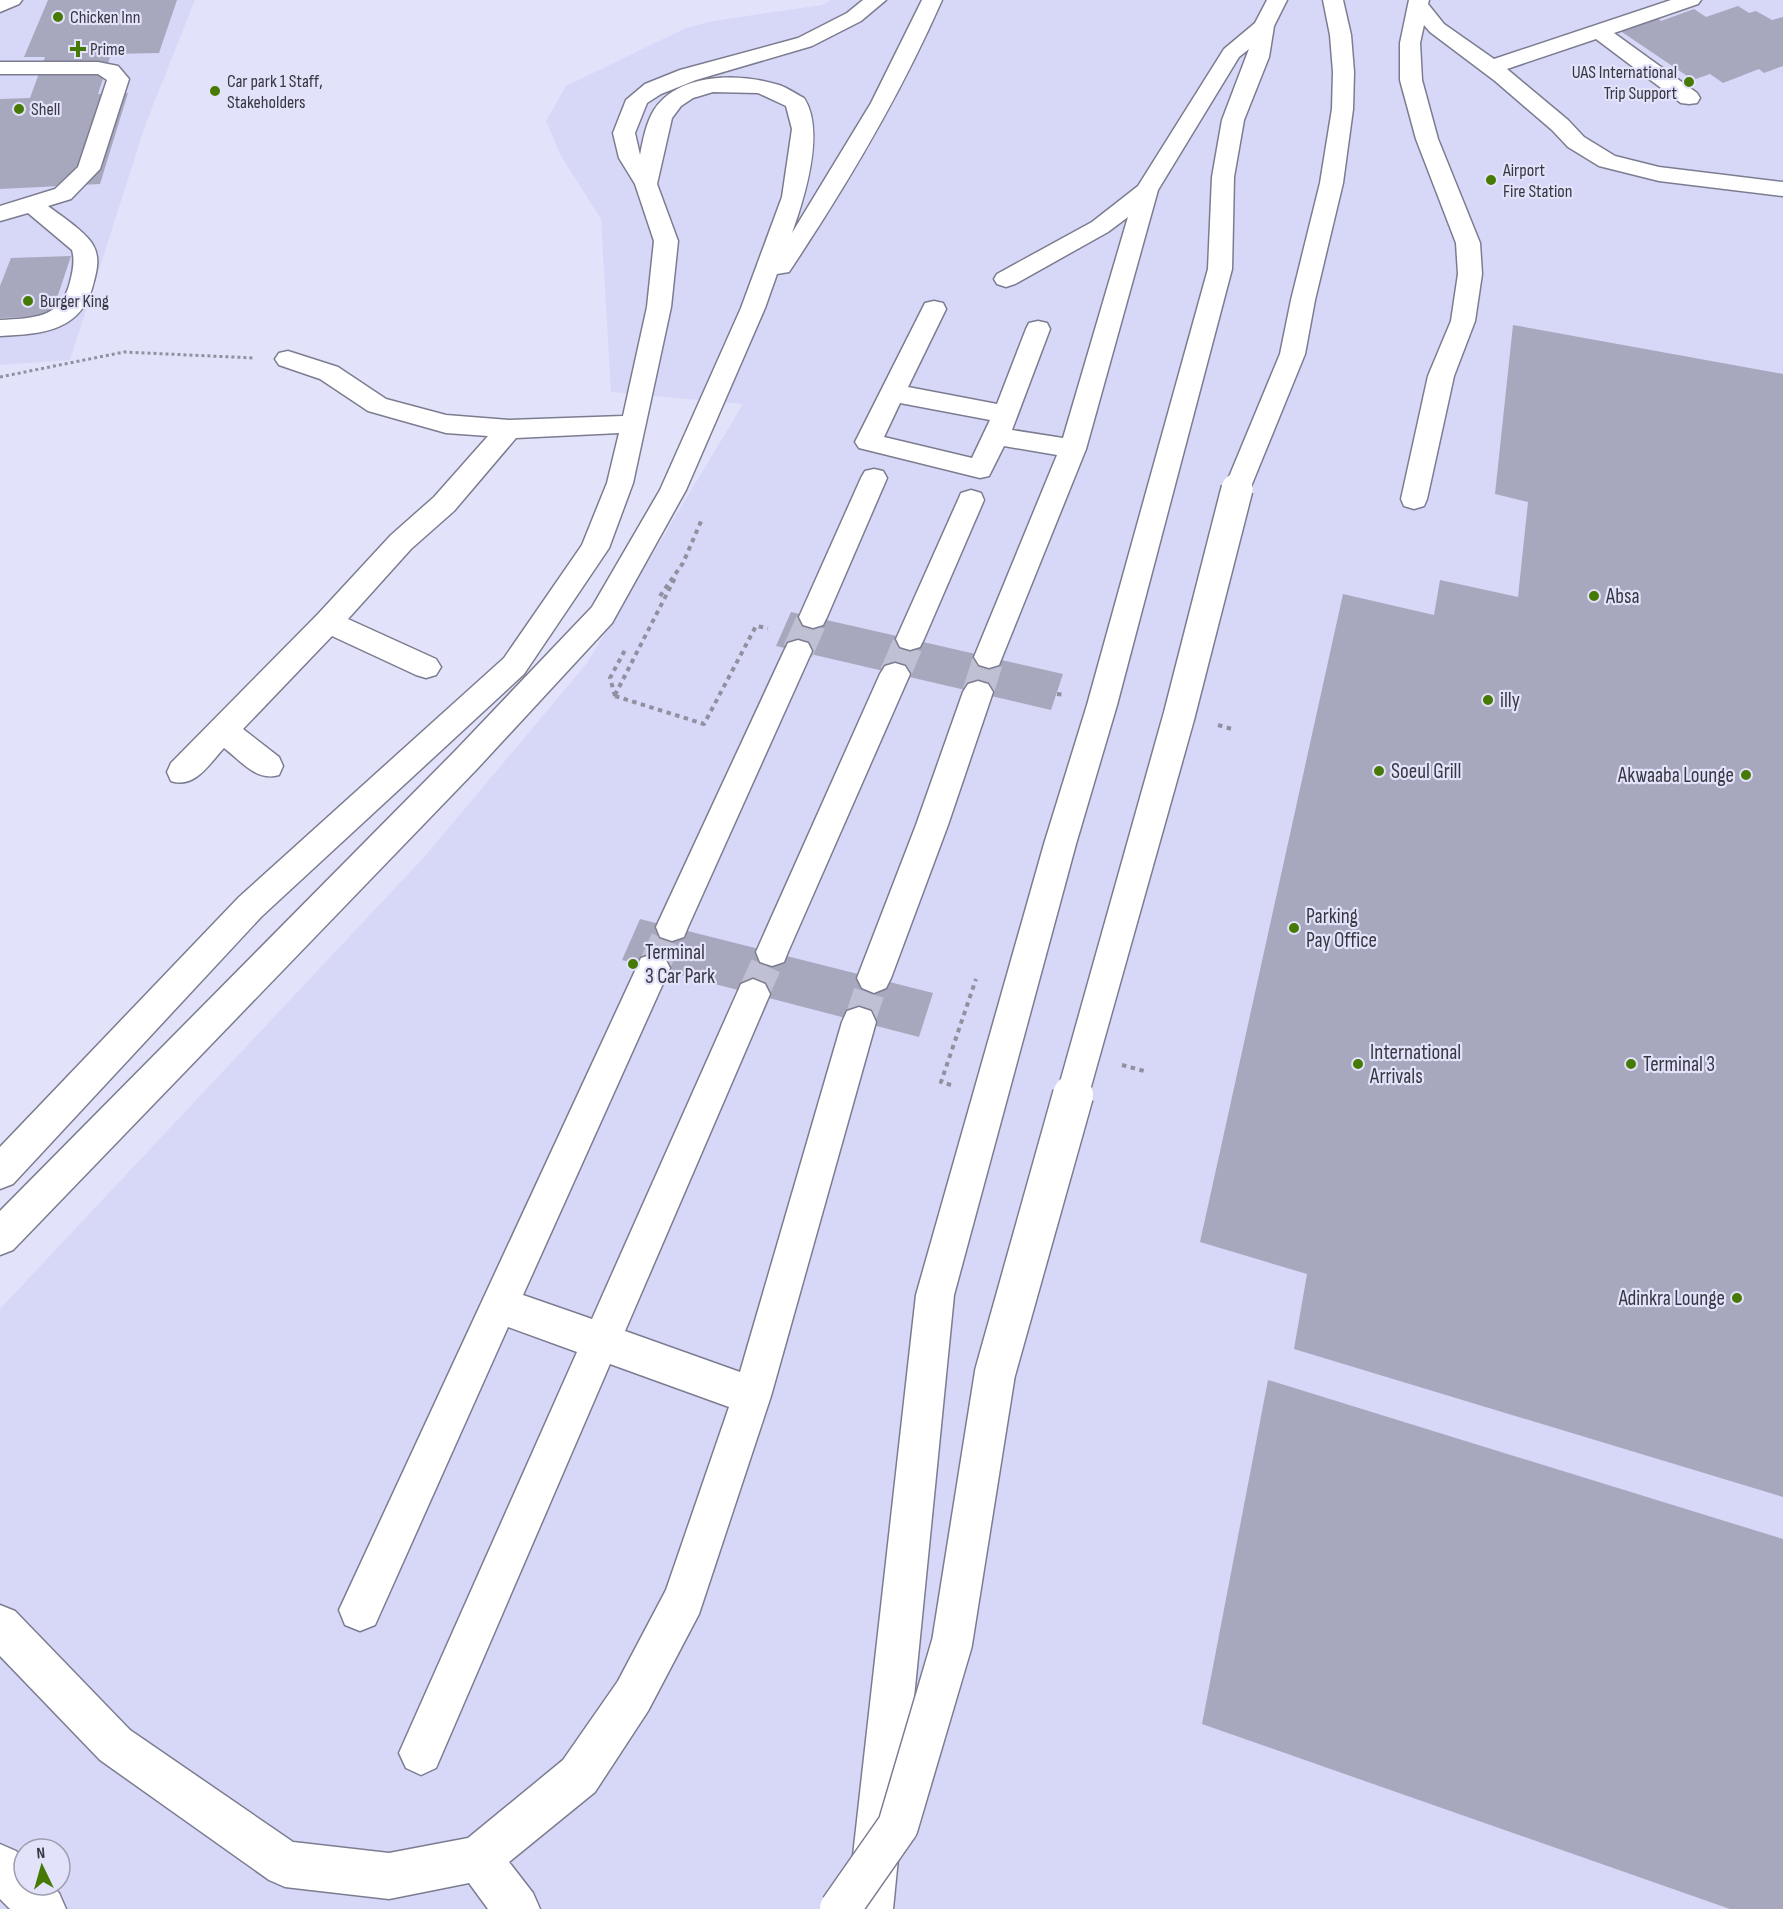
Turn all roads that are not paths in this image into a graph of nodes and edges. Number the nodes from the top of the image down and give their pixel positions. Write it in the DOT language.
graph roads {
  1 [pos="12,0"];
  2 [pos="876,0"];
  3 [pos="932,0"];
  4 [pos="1691,0"];
  5 [pos="1419,2"];
  6 [pos="0,6"];
  7 [pos="1271,13"];
  8 [pos="1338,14"];
  9 [pos="1599,31"];
  10 [pos="1491,67"];
  11 [pos="0,68"];
  12 [pos="1689,98"];
  13 [pos="646,184"];
  14 [pos="1783,189"];
  15 [pos="1147,190"];
  16 [pos="31,204"];
  17 [pos="0,214"];
  18 [pos="1006,279"];
  19 [pos="753,308"];
  20 [pos="934,309"];
  21 [pos="0,328"];
  22 [pos="1038,329"];
  23 [pos="288,359"];
  24 [pos="892,393"];
  25 [pos="634,424"];
  26 [pos="1001,425"];
  27 [pos="509,429"];
  28 [pos="1073,449"];
  29 [pos="874,478"];
  30 [pos="1414,499"];
  31 [pos="971,500"];
  32 [pos="813,617"];
  33 [pos="328,622"];
  34 [pos="910,639"];
  35 [pos="798,651"];
  36 [pos="989,657"];
  37 [pos="426,667"];
  38 [pos="895,674"];
  39 [pos="978,692"];
  40 [pos="223,729"];
  41 [pos="268,766"];
  42 [pos="182,772"];
  43 [pos="672,927"];
  44 [pos="772,952"];
  45 [pos="653,968"];
  46 [pos="874,978"];
  47 [pos="753,994"];
  48 [pos="859,1022"];
  49 [pos="0,1172"];
  50 [pos="0,1237"];
  51 [pos="499,1305"];
  52 [pos="601,1342"];
  53 [pos="752,1396"];
  54 [pos="360,1610"];
  55 [pos="0,1626"];
  56 [pos="421,1753"];
  57 [pos="478,1859"];
  58 [pos="0,1867"];
  59 [pos="43,1909"];
  60 [pos="517,1909"];
  61 [pos="840,1909"];
  62 [pos="870,1909"];
  1 -- 6 [label="lane"];
  2 -- 13 [label="lane"];
  3 -- 19 [label="lane"];
  4 -- 9 [label="lane"];
  5 -- 10 [label="lane"];
  5 -- 30 [label="lane"];
  7 -- 15 [label="lane"];
  7 -- 62 [label="lane"];
  8 -- 61 [label="lane, bridge"];
  9 -- 10 [label="lane"];
  9 -- 12 [label="lane"];
  10 -- 14 [label="lane"];
  11 -- 16 [label="lane"];
  13 -- 19 [label="lane"];
  13 -- 25 [label="lane"];
  15 -- 18 [label="lane"];
  15 -- 28 [label="lane"];
  16 -- 17 [label="lane"];
  16 -- 21 [label="lane"];
  19 -- 50 [label="lane"];
  20 -- 24 [label="lane"];
  22 -- 26 [label="lane"];
  23 -- 27 [label="lane"];
  24 -- 26 [label="lane"];
  24 -- 26 [label="lane"];
  25 -- 27 [label="lane"];
  25 -- 49 [label="lane"];
  26 -- 28 [label="lane"];
  27 -- 33 [label="lane"];
  28 -- 36 [label="lane"];
  29 -- 32 [label="lane"];
  31 -- 34 [label="lane"];
  33 -- 37 [label="lane"];
  33 -- 40 [label="lane"];
  35 -- 43 [label="lane"];
  38 -- 44 [label="lane"];
  39 -- 46 [label="lane"];
  40 -- 41 [label="lane"];
  40 -- 42 [label="lane"];
  45 -- 51 [label="lane"];
  47 -- 52 [label="lane"];
  48 -- 53 [label="lane"];
  51 -- 52 [label="lane"];
  51 -- 54 [label="lane"];
  52 -- 53 [label="lane"];
  52 -- 56 [label="lane"];
  53 -- 57 [label="lane"];
  55 -- 57 [label="lane"];
  57 -- 60 [label="lane"];
  58 -- 59 [label="lane"];
}
